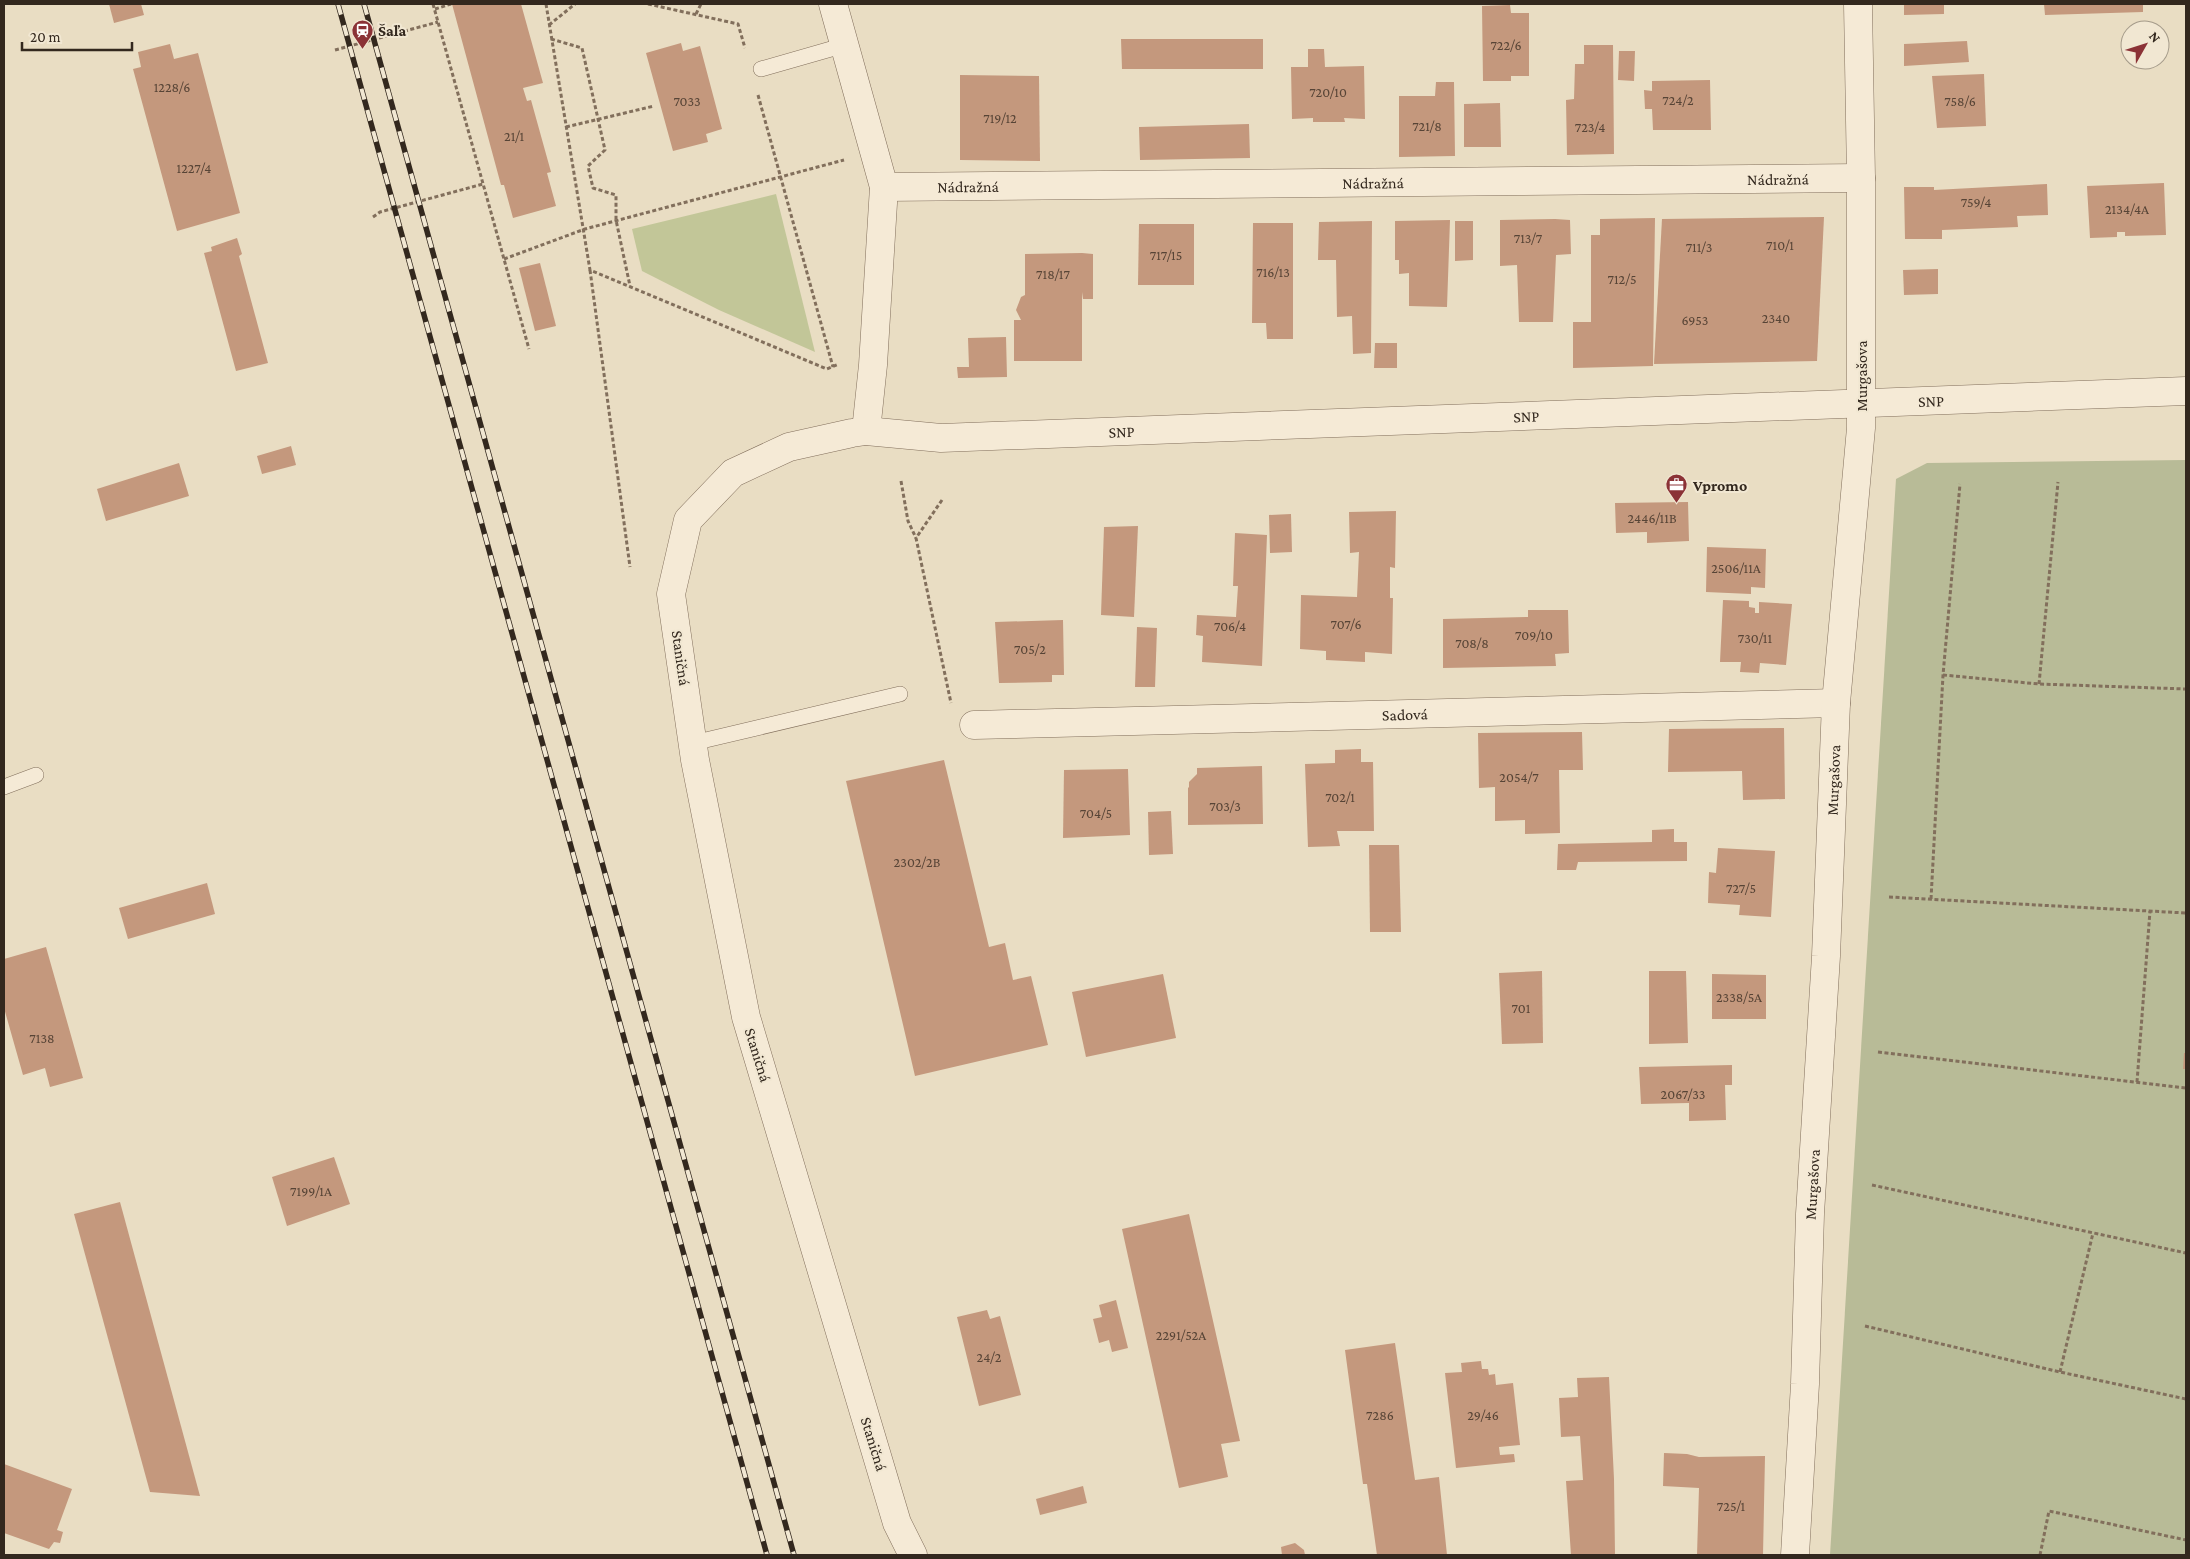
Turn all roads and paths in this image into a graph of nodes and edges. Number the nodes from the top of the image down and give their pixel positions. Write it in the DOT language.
graph roads {
  1 [pos="433,4"];
  2 [pos="452,4"];
  3 [pos="546,4"];
  4 [pos="575,4"];
  5 [pos="648,4"];
  6 [pos="701,4"];
  7 [pos="834,4"];
  8 [pos="1858,4"];
  9 [pos="435,9"];
  10 [pos="696,14"];
  11 [pos="438,22"];
  12 [pos="549,25"];
  13 [pos="551,39"];
  14 [pos="845,45"];
  15 [pos="335,50"];
  16 [pos="746,53"];
  17 [pos="761,69"];
  18 [pos="757,91"];
  19 [pos="654,106"];
  20 [pos="598,119"];
  21 [pos="566,127"];
  22 [pos="845,160"];
  23 [pos="781,176"];
  24 [pos="1861,178"];
  25 [pos="483,184"];
  26 [pos="884,187"];
  27 [pos="373,218"];
  28 [pos="616,220"];
  29 [pos="584,229"];
  30 [pos="504,259"];
  31 [pos="590,270"];
  32 [pos="630,286"];
  33 [pos="529,349"];
  34 [pos="841,364"];
  35 [pos="834,367"];
  36 [pos="2186,390"];
  37 [pos="1861,403"];
  38 [pos="866,431"];
  39 [pos="901,481"];
  40 [pos="2058,482"];
  41 [pos="1960,484"];
  42 [pos="942,500"];
  43 [pos="916,538"];
  44 [pos="683,542"];
  45 [pos="630,567"];
  46 [pos="1943,675"];
  47 [pos="2039,684"];
  48 [pos="2186,689"];
  49 [pos="900,694"];
  50 [pos="1836,703"];
  51 [pos="974,725"];
  52 [pos="693,743"];
  53 [pos="36,775"];
  54 [pos="4,786"];
  55 [pos="1889,897"];
  56 [pos="1931,899"];
  57 [pos="2150,911"];
  58 [pos="2186,912"];
  59 [pos="1878,1052"];
  60 [pos="2137,1082"];
  61 [pos="2186,1088"];
  62 [pos="1872,1185"];
  63 [pos="2093,1233"];
  64 [pos="2186,1253"];
  65 [pos="1865,1326"];
  66 [pos="2060,1372"];
  67 [pos="2186,1398"];
  68 [pos="2186,1540"];
  69 [pos="913,1555"];
  70 [pos="1794,1555"];
  71 [pos="2040,1555"];
  1 -- 9 [label="path"];
  2 -- 9 [label="path"];
  3 -- 12 [label="path"];
  4 -- 12 [label="path"];
  5 -- 10 [label="path"];
  6 -- 10 [label="path"];
  7 -- 14 [label="street"];
  8 -- 24 [label="street, Murgašova"];
  9 -- 11 [label="path"];
  10 -- 16 [label="path"];
  11 -- 15 [label="path"];
  11 -- 25 [label="path"];
  12 -- 13 [label="path"];
  13 -- 20 [label="path"];
  13 -- 21 [label="path"];
  14 -- 17 [label="lane"];
  14 -- 26 [label="street"];
  18 -- 23 [label="path"];
  19 -- 20 [label="path"];
  20 -- 21 [label="path"];
  20 -- 28 [label="path"];
  21 -- 29 [label="path"];
  22 -- 23 [label="path"];
  23 -- 28 [label="path"];
  23 -- 35 [label="path"];
  24 -- 26 [label="street, Nádražná"];
  24 -- 37 [label="street, Murgašova"];
  25 -- 27 [label="path"];
  25 -- 30 [label="path"];
  26 -- 38 [label="street"];
  28 -- 29 [label="path"];
  28 -- 32 [label="path"];
  29 -- 30 [label="path"];
  29 -- 31 [label="path"];
  30 -- 33 [label="path"];
  31 -- 32 [label="path"];
  31 -- 45 [label="path"];
  32 -- 35 [label="path"];
  34 -- 35 [label="path"];
  36 -- 37 [label="street, SNP"];
  37 -- 38 [label="street, SNP"];
  37 -- 50 [label="street, Murgašova"];
  38 -- 44 [label="street, SNP"];
  39 -- 43 [label="path"];
  40 -- 47 [label="path"];
  41 -- 46 [label="path"];
  42 -- 43 [label="path"];
  43 -- 51 [label="path"];
  44 -- 52 [label="street, Staničná"];
  46 -- 47 [label="path"];
  46 -- 56 [label="path"];
  47 -- 48 [label="path"];
  49 -- 52 [label="lane"];
  50 -- 51 [label="street, Sadová"];
  50 -- 70 [label="street, Murgašova"];
  52 -- 69 [label="street, Staničná"];
  53 -- 54 [label="lane"];
  55 -- 56 [label="path"];
  56 -- 57 [label="path"];
  57 -- 58 [label="path"];
  57 -- 60 [label="path"];
  59 -- 60 [label="path"];
  60 -- 61 [label="path"];
  62 -- 63 [label="path"];
  63 -- 64 [label="path"];
  63 -- 66 [label="path"];
  65 -- 66 [label="path"];
  66 -- 67 [label="path"];
  68 -- 71 [label="path"];
}
